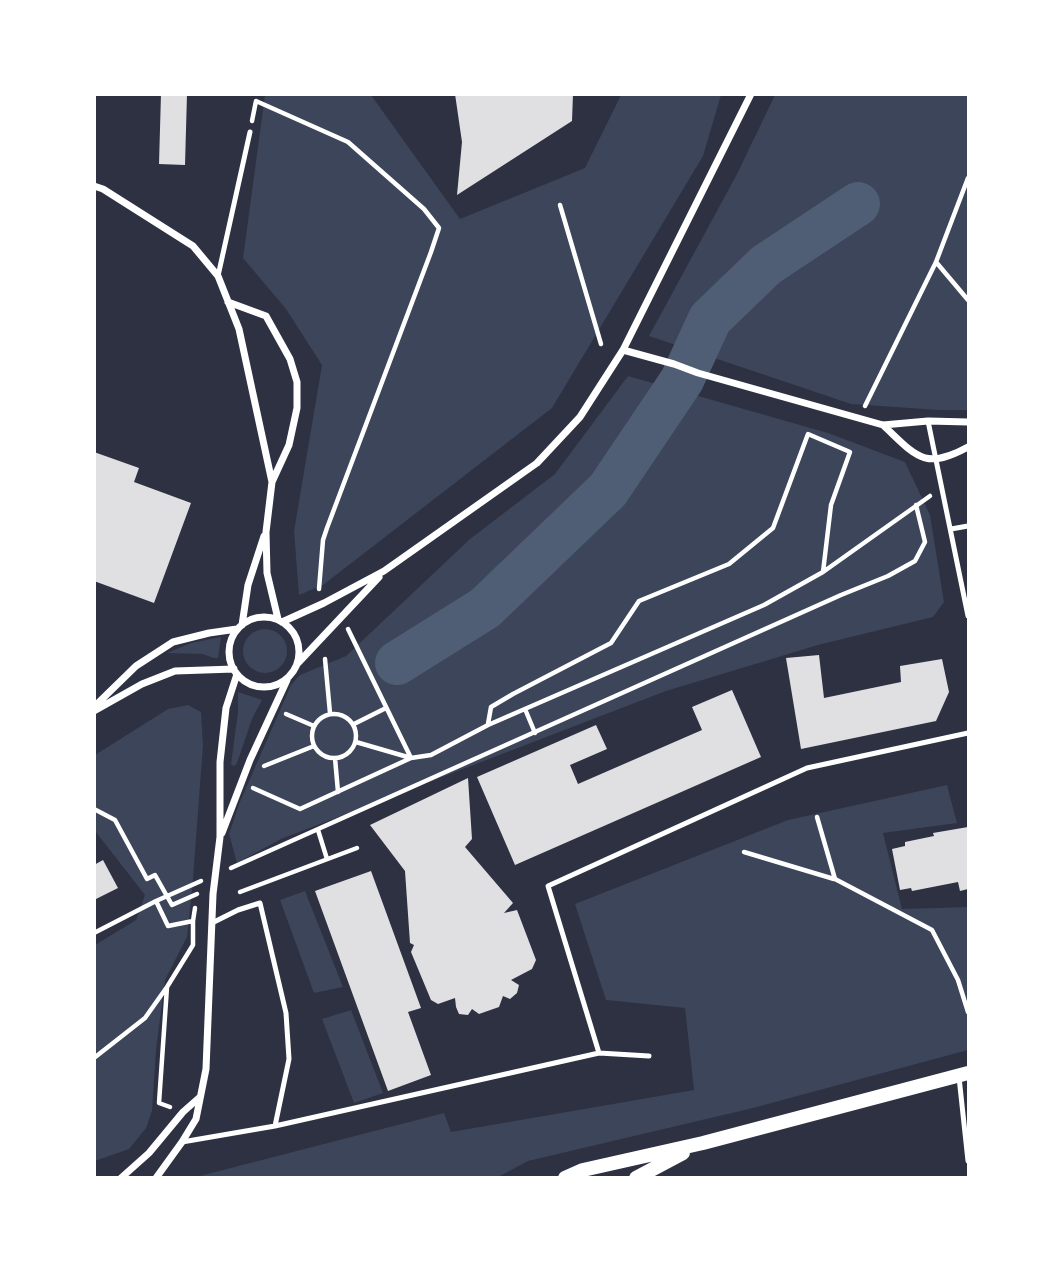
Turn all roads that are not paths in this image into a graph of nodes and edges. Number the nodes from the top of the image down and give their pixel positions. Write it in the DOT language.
graph roads {
  1 [pos="751,94"];
  2 [pos="250,132"];
  3 [pos="94,186"];
  4 [pos="218,276"];
  5 [pos="228,302"];
  6 [pos="623,350"];
  7 [pos="928,421"];
  8 [pos="968,422"];
  9 [pos="883,425"];
  10 [pos="968,447"];
  11 [pos="936,461"];
  12 [pos="272,482"];
  13 [pos="968,526"];
  14 [pos="951,529"];
  15 [pos="265,532"];
  16 [pos="384,571"];
  17 [pos="966,593"];
  18 [pos="968,616"];
  19 [pos="280,620"];
  20 [pos="239,627"];
  21 [pos="297,664"];
  22 [pos="235,672"];
  23 [pos="287,679"];
  24 [pos="94,709"];
  25 [pos="968,733"];
  26 [pos="220,837"];
  27 [pos="212,923"];
  28 [pos="599,1053"];
  29 [pos="649,1056"];
  30 [pos="964,1074"];
  31 [pos="201,1096"];
  32 [pos="275,1126"];
  33 [pos="182,1143"];
  34 [pos="703,1143"];
  35 [pos="968,1160"];
  36 [pos="121,1178"];
  37 [pos="156,1178"];
  38 [pos="565,1178"];
  39 [pos="635,1178"];
  1 -- 6 [label="street"];
  2 -- 4 [label="lane"];
  3 -- 4 [label="street"];
  4 -- 5 [label="street"];
  5 -- 12 [label="street"];
  5 -- 12 [label="street"];
  6 -- 9 [label="street"];
  6 -- 16 [label="street"];
  7 -- 8 [label="street"];
  7 -- 9 [label="street"];
  7 -- 11 [label="lane"];
  9 -- 11 [label="street"];
  10 -- 11 [label="street"];
  11 -- 14 [label="lane"];
  12 -- 15 [label="street"];
  13 -- 14 [label="lane"];
  14 -- 17 [label="lane"];
  15 -- 19 [label="street"];
  15 -- 20 [label="street"];
  16 -- 19 [label="street"];
  16 -- 21 [label="street"];
  17 -- 18 [label="lane"];
  19 -- 20 [label="street"];
  19 -- 21 [label="street"];
  20 -- 22 [label="street"];
  20 -- 24 [label="street"];
  21 -- 23 [label="street"];
  22 -- 23 [label="street"];
  22 -- 24 [label="street"];
  22 -- 26 [label="street"];
  23 -- 26 [label="street"];
  25 -- 28 [label="lane"];
  26 -- 27 [label="street"];
  27 -- 31 [label="street"];
  27 -- 32 [label="lane"];
  28 -- 29 [label="lane"];
  28 -- 32 [label="lane"];
  30 -- 34 [label="main road"];
  30 -- 35 [label="lane"];
  31 -- 33 [label="street"];
  31 -- 36 [label="street"];
  32 -- 33 [label="lane"];
  33 -- 37 [label="street"];
  34 -- 38 [label="main road"];
  34 -- 39 [label="main road"];
}
